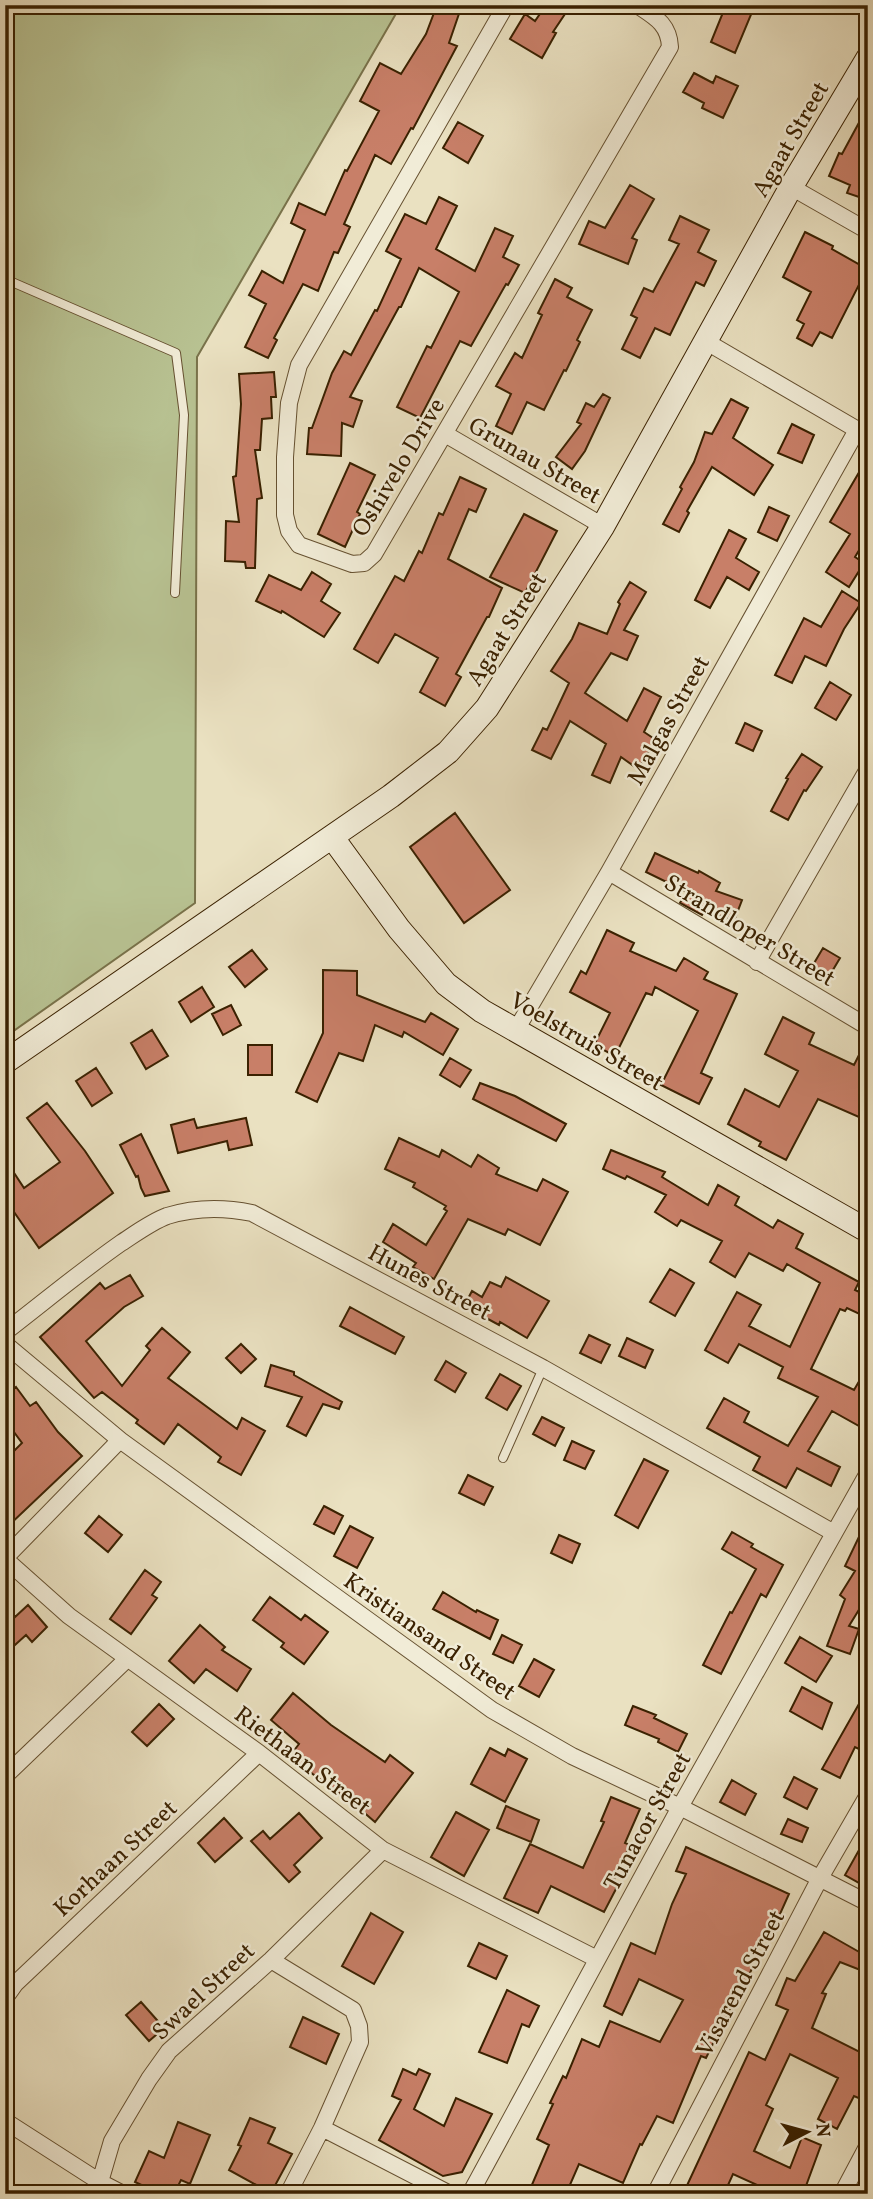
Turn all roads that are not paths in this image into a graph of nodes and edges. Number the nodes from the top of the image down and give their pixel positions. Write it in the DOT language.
graph roads {
  1 [pos="506,5"];
  2 [pos="636,5"];
  3 [pos="868,58"];
  4 [pos="791,187"];
  5 [pos="868,231"];
  6 [pos="5,279"];
  7 [pos="705,341"];
  8 [pos="862,433"];
  9 [pos="445,434"];
  10 [pos="603,526"];
  11 [pos="175,593"];
  12 [pos="868,769"];
  13 [pos="331,836"];
  14 [pos="609,872"];
  15 [pos="757,962"];
  16 [pos="868,1027"];
  17 [pos="516,1030"];
  18 [pos="5,1062"];
  19 [pos="868,1231"];
  20 [pos="5,1332"];
  21 [pos="5,1344"];
  22 [pos="543,1368"];
  23 [pos="120,1440"];
  24 [pos="503,1458"];
  25 [pos="868,1473"];
  26 [pos="834,1532"];
  27 [pos="5,1559"];
  28 [pos="127,1658"];
  29 [pos="259,1753"];
  30 [pos="5,1776"];
  31 [pos="868,1795"];
  32 [pos="680,1807"];
  33 [pos="383,1850"];
  34 [pos="820,1878"];
  35 [pos="868,1903"];
  36 [pos="597,1959"];
  37 [pos="271,1960"];
  38 [pos="5,1998"];
  39 [pos="5,2121"];
  40 [pos="322,2128"];
  41 [pos="868,2145"];
  42 [pos="97,2188"];
  43 [pos="123,2194"];
  44 [pos="288,2194"];
  45 [pos="450,2194"];
  46 [pos="470,2194"];
  47 [pos="655,2194"];
  48 [pos="842,2194"];
  1 -- 9 [label="street, Oshivelo Drive"];
  2 -- 9 [label="street, Oshivelo Drive"];
  3 -- 4 [label="street, Agaat Street"];
  4 -- 5 [label="street"];
  4 -- 7 [label="street, Agaat Street"];
  6 -- 11 [label="lane"];
  7 -- 8 [label="street"];
  7 -- 10 [label="street, Agaat Street"];
  8 -- 14 [label="street, Malgas Street"];
  9 -- 10 [label="street, Grunau Street"];
  10 -- 13 [label="street, Agaat Street"];
  12 -- 15 [label="street"];
  13 -- 17 [label="street, Voelstruis Street"];
  13 -- 18 [label="street, Agaat Street"];
  14 -- 15 [label="street, Strandloper Street"];
  14 -- 17 [label="street, Malgas Street"];
  15 -- 16 [label="street, Strandloper Street"];
  17 -- 19 [label="street, Voelstruis Street"];
  20 -- 22 [label="street, Hunes Street"];
  21 -- 23 [label="street, Kristiansand Street"];
  22 -- 24 [label="lane"];
  22 -- 26 [label="street, Hunes Street"];
  23 -- 27 [label="street"];
  23 -- 32 [label="street, Kristiansand Street"];
  25 -- 26 [label="street, Tunacor Street"];
  26 -- 32 [label="street, Tunacor Street"];
  27 -- 28 [label="street, Riethaan Street"];
  28 -- 29 [label="street, Riethaan Street"];
  28 -- 30 [label="street"];
  29 -- 33 [label="street, Riethaan Street"];
  29 -- 38 [label="street, Korhaan Street"];
  31 -- 34 [label="street, Visarend Street"];
  32 -- 34 [label="street, Kristiansand Street"];
  32 -- 36 [label="street, Tunacor Street"];
  33 -- 36 [label="street, Riethaan Street"];
  33 -- 37 [label="street, Swael Street"];
  34 -- 35 [label="street, Kristiansand Street"];
  34 -- 47 [label="street, Visarend Street"];
  36 -- 46 [label="street, Tunacor Street"];
  37 -- 40 [label="street"];
  37 -- 42 [label="street, Swael Street"];
  39 -- 42 [label="street"];
  40 -- 44 [label="street"];
  40 -- 45 [label="street"];
  41 -- 48 [label="street"];
  42 -- 43 [label="street"];
}
